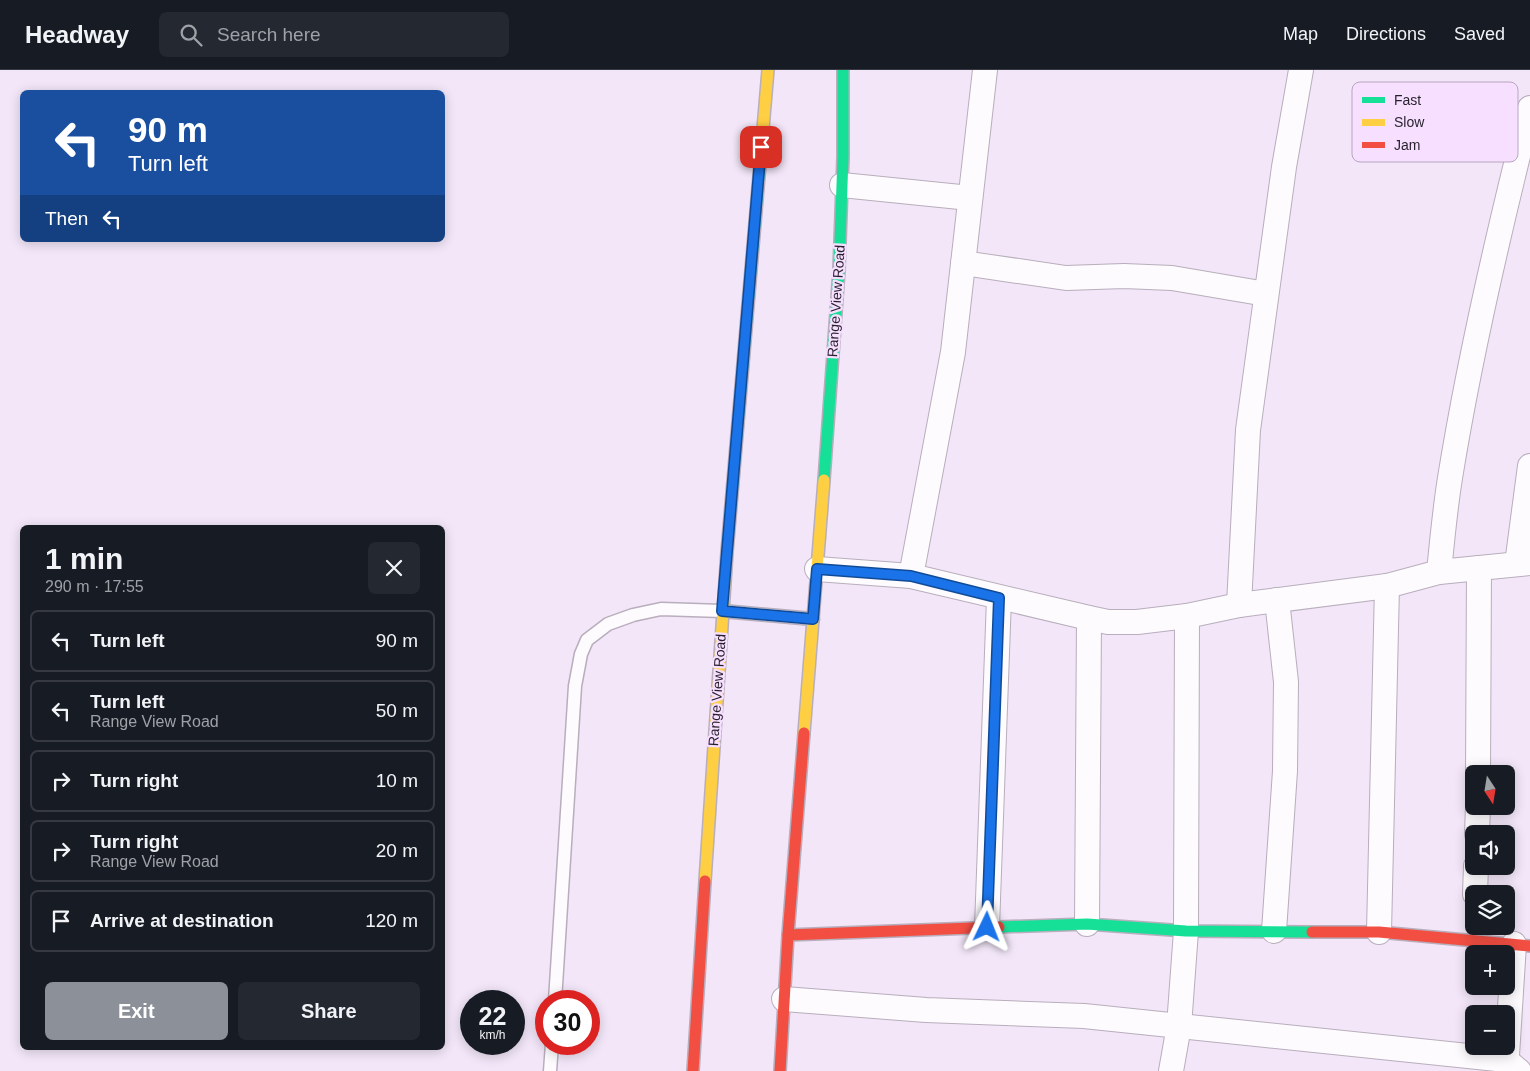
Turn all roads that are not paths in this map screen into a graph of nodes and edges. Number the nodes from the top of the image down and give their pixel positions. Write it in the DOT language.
graph roads {
  1 [pos="768,70"];
  2 [pos="843,70"];
  3 [pos="985,70"];
  4 [pos="1301,70"];
  5 [pos="1530,108"];
  6 [pos="1518,156"];
  7 [pos="1516,162"];
  8 [pos="842,185"];
  9 [pos="970,198"];
  10 [pos="963,264"];
  11 [pos="1266,294"];
  12 [pos="1530,466"];
  13 [pos="1524,563"];
  14 [pos="1479,568"];
  15 [pos="817,569"];
  16 [pos="1439,572"];
  17 [pos="911,576"];
  18 [pos="1386,586"];
  19 [pos="999,598"];
  20 [pos="1277,600"];
  21 [pos="1239,605"];
  22 [pos="722,611"];
  23 [pos="1187,616"];
  24 [pos="1089,618"];
  25 [pos="813,619"];
  26 [pos="1478,765"];
  27 [pos="1087,924"];
  28 [pos="987,927"];
  29 [pos="1186,931"];
  30 [pos="1274,931"];
  31 [pos="1379,932"];
  32 [pos="1465,933"];
  33 [pos="788,935"];
  34 [pos="1482,935"];
  35 [pos="1522,945"];
  36 [pos="556,990"];
  37 [pos="784,999"];
  38 [pos="1178,1026"];
  39 [pos="551,1055"];
  40 [pos="1510,1067"];
  41 [pos="550,1071"];
  42 [pos="693,1071"];
  43 [pos="780,1071"];
  44 [pos="1170,1071"];
  1 -- 22 [label="main road, Range View Road"];
  2 -- 8 [label="main road, Range View Road"];
  3 -- 9 [label="street"];
  4 -- 11 [label="street"];
  5 -- 6 [label="street"];
  7 -- 16 [label="street"];
  8 -- 9 [label="street"];
  8 -- 15 [label="main road, Range View Road"];
  9 -- 10 [label="street"];
  10 -- 11 [label="street"];
  10 -- 17 [label="street"];
  11 -- 21 [label="street"];
  12 -- 13 [label="street"];
  13 -- 14 [label="street"];
  14 -- 16 [label="street"];
  14 -- 26 [label="street"];
  15 -- 17 [label="street"];
  15 -- 25 [label="main road, Range View Road"];
  16 -- 18 [label="street"];
  17 -- 19 [label="street"];
  18 -- 20 [label="street"];
  18 -- 31 [label="street"];
  19 -- 24 [label="street"];
  19 -- 28 [label="street"];
  20 -- 21 [label="street"];
  20 -- 30 [label="street"];
  21 -- 23 [label="street"];
  22 -- 25 [label="lane"];
  22 -- 36 [label="lane"];
  22 -- 42 [label="main road, Range View Road"];
  23 -- 24 [label="street"];
  23 -- 29 [label="street"];
  24 -- 27 [label="street"];
  25 -- 33 [label="main road, Range View Road"];
  27 -- 28 [label="main road"];
  27 -- 29 [label="main road"];
  28 -- 33 [label="main road"];
  29 -- 30 [label="main road"];
  29 -- 38 [label="street"];
  30 -- 31 [label="main road"];
  31 -- 32 [label="main road"];
  33 -- 37 [label="main road, Range View Road"];
  34 -- 35 [label="main road"];
  35 -- 40 [label="street"];
  37 -- 38 [label="street"];
  37 -- 43 [label="main road, Range View Road"];
  38 -- 40 [label="street"];
  38 -- 44 [label="street"];
  39 -- 41 [label="lane"];
}
